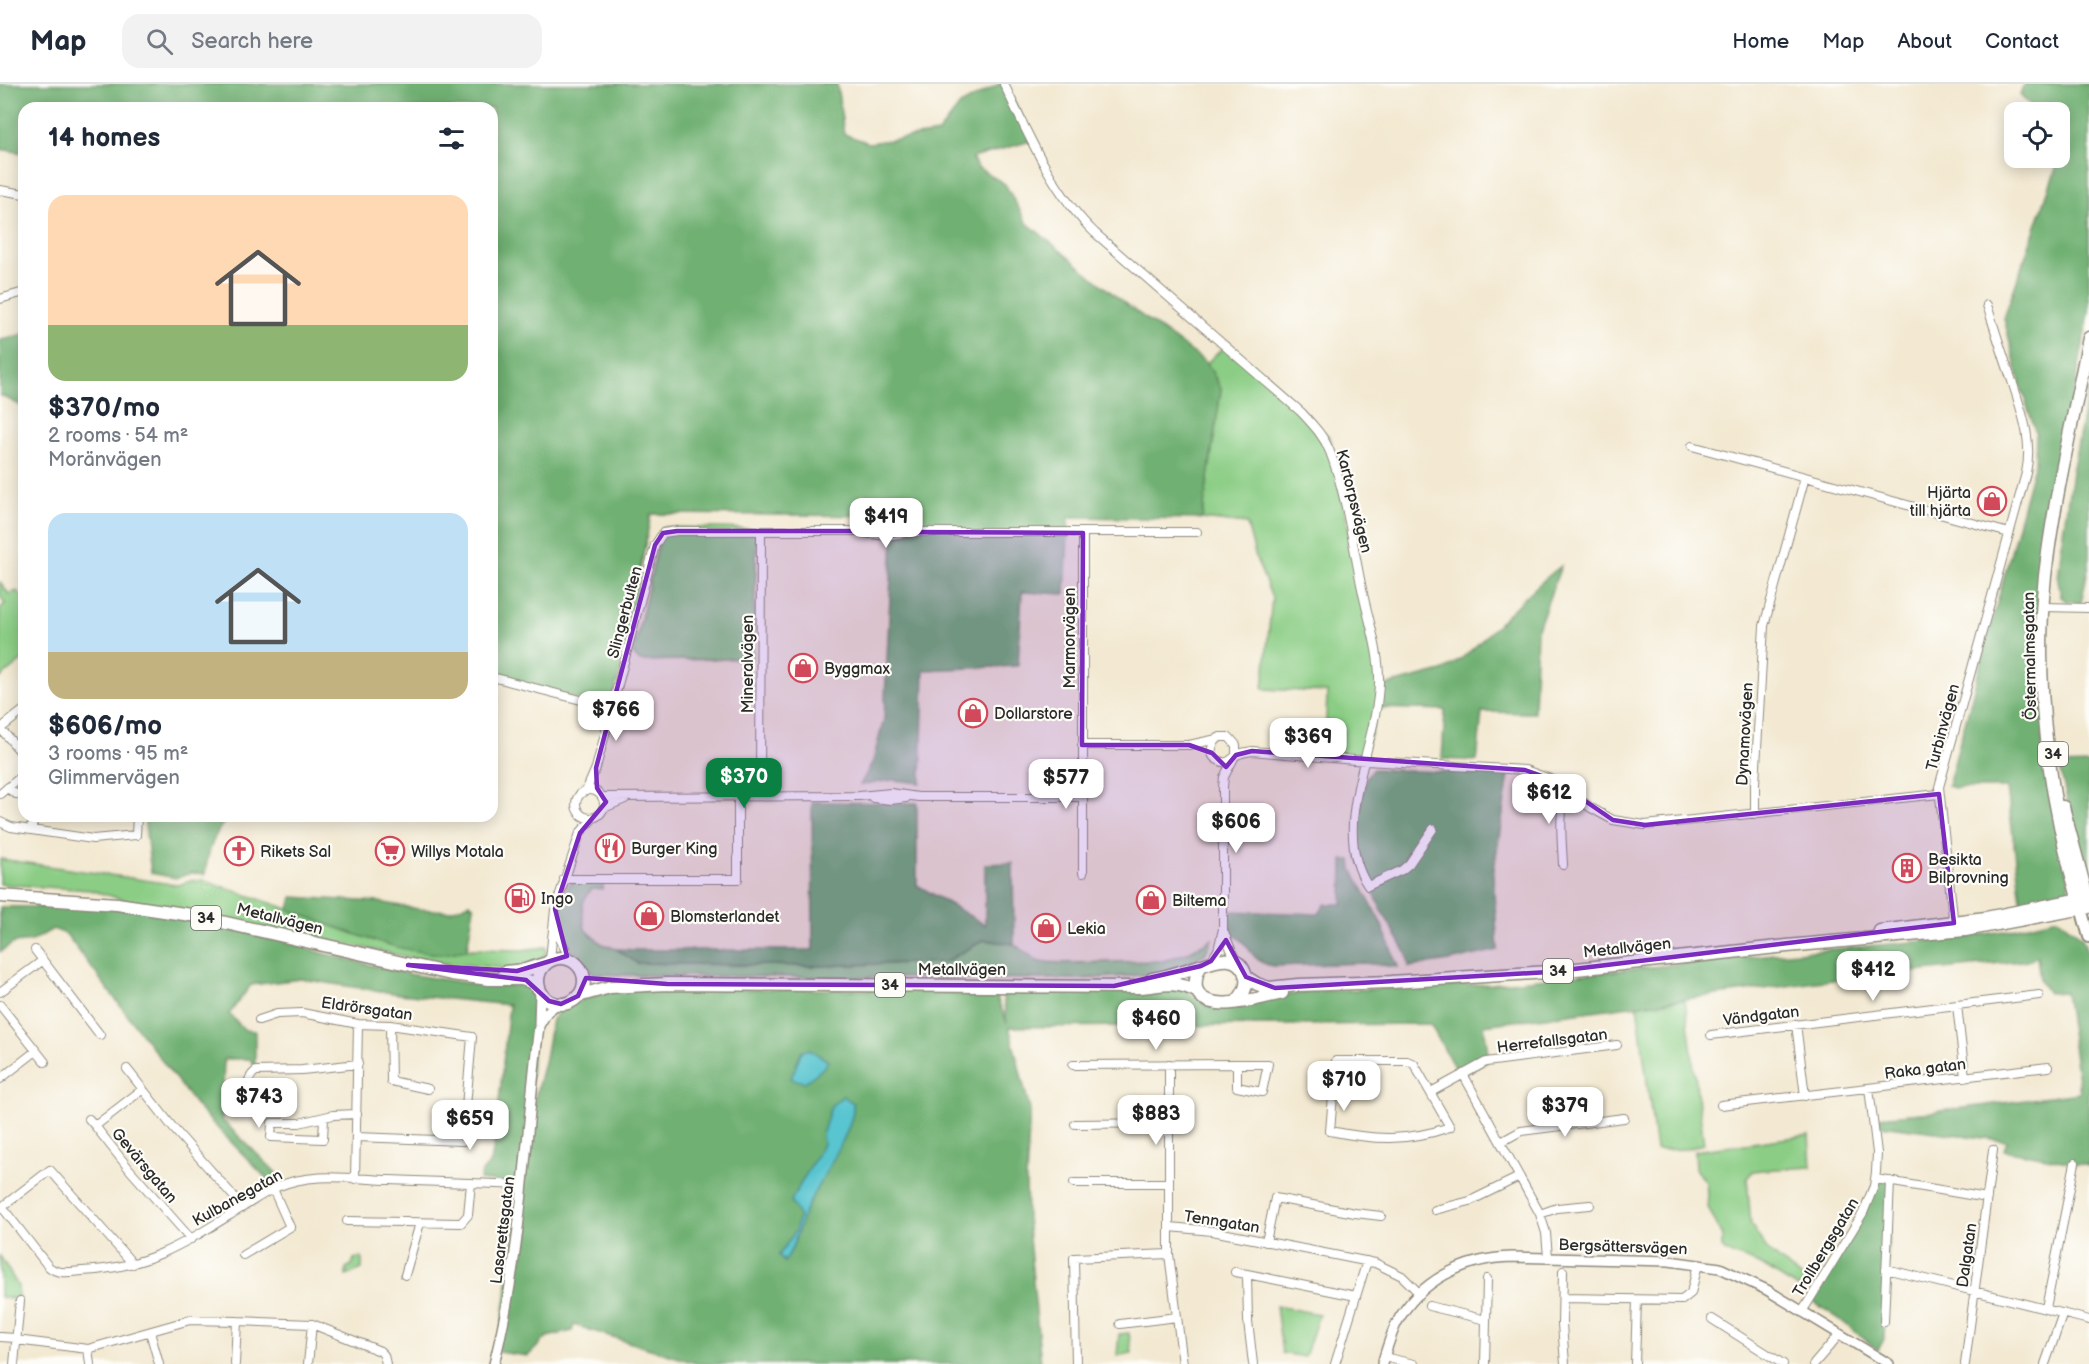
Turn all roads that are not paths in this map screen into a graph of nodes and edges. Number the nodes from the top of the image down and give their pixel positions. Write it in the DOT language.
graph roads {
  1 [pos="1004,84"];
  2 [pos="0,190"];
  3 [pos="18,193"];
  4 [pos="18,294"];
  5 [pos="0,299"];
  6 [pos="1987,305"];
  7 [pos="2089,338"];
  8 [pos="2089,366"];
  9 [pos="1692,446"];
  10 [pos="1805,477"];
  11 [pos="761,531"];
  12 [pos="1083,532"];
  13 [pos="1197,532"];
  14 [pos="2009,533"];
  15 [pos="2047,607"];
  16 [pos="2089,608"];
  17 [pos="498,679"];
  18 [pos="612,708"];
  19 [pos="18,715"];
  20 [pos="0,729"];
  21 [pos="1217,739"];
  22 [pos="1082,745"];
  23 [pos="1189,745"];
  24 [pos="1236,745"];
  25 [pos="18,749"];
  26 [pos="1252,751"];
  27 [pos="1212,753"];
  28 [pos="1235,757"];
  29 [pos="1218,761"];
  30 [pos="1366,761"];
  31 [pos="596,768"];
  32 [pos="1224,777"];
  33 [pos="18,779"];
  34 [pos="7,788"];
  35 [pos="1567,789"];
  36 [pos="586,791"];
  37 [pos="0,794"];
  38 [pos="18,794"];
  39 [pos="1938,794"];
  40 [pos="600,795"];
  41 [pos="738,796"];
  42 [pos="760,796"];
  43 [pos="1082,797"];
  44 [pos="627,798"];
  45 [pos="604,808"];
  46 [pos="580,814"];
  47 [pos="1755,814"];
  48 [pos="593,818"];
  49 [pos="0,822"];
  50 [pos="33,822"];
  51 [pos="136,822"];
  52 [pos="1433,829"];
  53 [pos="32,830"];
  54 [pos="580,833"];
  55 [pos="1563,865"];
  56 [pos="1083,873"];
  57 [pos="564,879"];
  58 [pos="0,896"];
  59 [pos="2086,902"];
  60 [pos="554,917"];
  61 [pos="1954,927"];
  62 [pos="1223,929"];
  63 [pos="2089,937"];
  64 [pos="35,951"];
  65 [pos="570,959"];
  66 [pos="42,961"];
  67 [pos="547,962"];
  68 [pos="1206,963"];
  69 [pos="408,964"];
  70 [pos="1237,964"];
  71 [pos="583,975"];
  72 [pos="1246,977"];
  73 [pos="667,984"];
  74 [pos="1327,985"];
  75 [pos="1114,986"];
  76 [pos="539,990"];
  77 [pos="0,992"];
  78 [pos="1198,992"];
  79 [pos="2038,995"];
  80 [pos="578,996"];
  81 [pos="1236,1002"];
  82 [pos="557,1004"];
  83 [pos="0,1005"];
  84 [pos="1957,1005"];
  85 [pos="259,1020"];
  86 [pos="358,1024"];
  87 [pos="1796,1024"];
  88 [pos="390,1025"];
  89 [pos="539,1026"];
  90 [pos="100,1035"];
  91 [pos="1711,1035"];
  92 [pos="1617,1045"];
  93 [pos="36,1051"];
  94 [pos="45,1062"];
  95 [pos="358,1064"];
  96 [pos="1169,1064"];
  97 [pos="1237,1064"];
  98 [pos="1073,1065"];
  99 [pos="2048,1067"];
  100 [pos="127,1069"];
  101 [pos="1463,1074"];
  102 [pos="1965,1077"];
  103 [pos="0,1079"];
  104 [pos="1869,1088"];
  105 [pos="143,1089"];
  106 [pos="428,1089"];
  107 [pos="1431,1092"];
  108 [pos="1804,1096"];
  109 [pos="246,1102"];
  110 [pos="1721,1106"];
  111 [pos="357,1114"];
  112 [pos="324,1118"];
  113 [pos="1624,1118"];
  114 [pos="89,1119"];
  115 [pos="1169,1123"];
  116 [pos="1075,1124"];
  117 [pos="95,1126"];
  118 [pos="356,1137"];
  119 [pos="1501,1142"];
  120 [pos="1993,1150"];
  121 [pos="2075,1163"];
  122 [pos="1519,1177"];
  123 [pos="355,1179"];
  124 [pos="1876,1179"];
  125 [pos="1890,1181"];
  126 [pos="1169,1182"];
  127 [pos="471,1183"];
  128 [pos="1074,1183"];
  129 [pos="523,1185"];
  130 [pos="273,1189"];
  131 [pos="1987,1198"];
  132 [pos="1590,1205"];
  133 [pos="243,1207"];
  134 [pos="1435,1210"];
  135 [pos="1540,1214"];
  136 [pos="1381,1216"];
  137 [pos="346,1221"];
  138 [pos="420,1223"];
  139 [pos="1170,1227"];
  140 [pos="191,1239"];
  141 [pos="1266,1242"];
  142 [pos="1169,1254"];
  143 [pos="243,1255"];
  144 [pos="1548,1257"];
  145 [pos="1367,1261"];
  146 [pos="132,1264"];
  147 [pos="1698,1264"];
  148 [pos="1886,1269"];
  149 [pos="1563,1271"];
  150 [pos="1235,1272"];
  151 [pos="1247,1274"];
  152 [pos="405,1275"];
  153 [pos="1487,1279"];
  154 [pos="1974,1291"];
  155 [pos="1420,1293"];
  156 [pos="1356,1296"];
  157 [pos="1563,1298"];
  158 [pos="1636,1300"];
  159 [pos="20,1301"];
  160 [pos="1429,1306"];
  161 [pos="2046,1308"];
  162 [pos="1802,1312"];
  163 [pos="2063,1313"];
  164 [pos="1177,1317"];
  165 [pos="1712,1319"];
  166 [pos="1486,1320"];
  167 [pos="2089,1320"];
  168 [pos="237,1321"];
  169 [pos="1884,1322"];
  170 [pos="312,1324"];
  171 [pos="1120,1324"];
  172 [pos="150,1332"];
  173 [pos="1839,1335"];
  174 [pos="0,1337"];
  175 [pos="16,1339"];
  176 [pos="88,1349"];
  177 [pos="1383,1360"];
  178 [pos="14,1364"];
  179 [pos="90,1364"];
  180 [pos="159,1364"];
  181 [pos="236,1364"];
  182 [pos="308,1364"];
  183 [pos="386,1364"];
  184 [pos="494,1364"];
  185 [pos="1076,1364"];
  186 [pos="1183,1364"];
  187 [pos="1253,1364"];
  188 [pos="1335,1364"];
  189 [pos="1414,1364"];
  190 [pos="1485,1364"];
  191 [pos="1565,1364"];
  192 [pos="1635,1364"];
  193 [pos="1783,1364"];
  194 [pos="1814,1364"];
  195 [pos="1889,1364"];
  196 [pos="1965,1364"];
  197 [pos="2045,1364"];
  1 -- 30 [label="street, Kartorpsvägen"];
  2 -- 3 [label="street"];
  4 -- 5 [label="street"];
  6 -- 14 [label="street, Turbinvägen"];
  7 -- 15 [label="main road, Östermalmsgatan / 34"];
  8 -- 15 [label="main road, Östermalmsgatan / 34"];
  9 -- 10 [label="street"];
  10 -- 14 [label="street"];
  10 -- 47 [label="street, Dynamovägen"];
  11 -- 12 [label="street"];
  11 -- 18 [label="street, Slingerbulten"];
  11 -- 42 [label="street, Mineralvägen"];
  12 -- 13 [label="street"];
  12 -- 22 [label="street, Marmorvägen"];
  14 -- 39 [label="street, Turbinvägen"];
  15 -- 16 [label="street"];
  15 -- 59 [label="main road, Östermalmsgatan / 34"];
  17 -- 18 [label="street"];
  18 -- 31 [label="street, Slingerbulten"];
  19 -- 20 [label="street"];
  20 -- 25 [label="street"];
  21 -- 23 [label="street"];
  21 -- 24 [label="street"];
  21 -- 27 [label="street"];
  22 -- 23 [label="street"];
  22 -- 43 [label="street"];
  23 -- 27 [label="street"];
  24 -- 26 [label="street"];
  24 -- 28 [label="street"];
  26 -- 28 [label="street"];
  26 -- 30 [label="street"];
  27 -- 29 [label="street"];
  28 -- 29 [label="street"];
  28 -- 32 [label="street"];
  29 -- 32 [label="street"];
  30 -- 35 [label="street"];
  30 -- 52 [label="street, Kartorpsvägen"];
  31 -- 36 [label="street, Slingerbulten"];
  31 -- 40 [label="street, Slingerbulten"];
  32 -- 62 [label="street"];
  33 -- 34 [label="street"];
  34 -- 37 [label="street"];
  34 -- 38 [label="street"];
  35 -- 47 [label="street"];
  35 -- 55 [label="street"];
  36 -- 40 [label="street"];
  36 -- 46 [label="street"];
  39 -- 47 [label="street"];
  39 -- 61 [label="street, Turbinvägen"];
  40 -- 44 [label="street"];
  40 -- 45 [label="street"];
  41 -- 42 [label="street"];
  41 -- 44 [label="street"];
  41 -- 57 [label="street"];
  42 -- 43 [label="street"];
  43 -- 56 [label="street"];
  44 -- 45 [label="street"];
  45 -- 48 [label="street"];
  46 -- 48 [label="street"];
  46 -- 54 [label="street"];
  48 -- 54 [label="street"];
  49 -- 53 [label="street"];
  50 -- 53 [label="street"];
  51 -- 53 [label="street"];
  54 -- 57 [label="street"];
  57 -- 60 [label="street"];
  58 -- 69 [label="main road, Metallvägen / 34"];
  59 -- 61 [label="main road, Metallvägen / 34"];
  59 -- 63 [label="main road, Östermalmsgatan"];
  60 -- 65 [label="street"];
  60 -- 67 [label="street"];
  61 -- 74 [label="main road, Metallvägen / 34"];
  62 -- 68 [label="street"];
  62 -- 70 [label="street"];
  64 -- 66 [label="street"];
  65 -- 67 [label="main road, 34"];
  65 -- 71 [label="main road"];
  66 -- 77 [label="street"];
  66 -- 90 [label="street"];
  67 -- 69 [label="main road, Metallvägen / 34"];
  67 -- 76 [label="main road"];
  68 -- 70 [label="main road, 34"];
  68 -- 75 [label="main road, Metallvägen / 34"];
  68 -- 78 [label="main road"];
  69 -- 76 [label="main road, Metallvägen / 34"];
  70 -- 72 [label="main road"];
  71 -- 73 [label="main road, Metallvägen / 34"];
  71 -- 80 [label="main road"];
  72 -- 74 [label="main road, Metallvägen / 34"];
  72 -- 81 [label="main road"];
  73 -- 75 [label="main road, Metallvägen / 34"];
  73 -- 80 [label="main road, Metallvägen / 34"];
  74 -- 81 [label="main road, Metallvägen / 34"];
  75 -- 78 [label="main road, Metallvägen / 34"];
  76 -- 82 [label="main road, 34"];
  76 -- 89 [label="street, Lasarettsgatan"];
  78 -- 81 [label="main road, 34"];
  79 -- 84 [label="street, Vändgatan"];
  80 -- 82 [label="main road, 34"];
  82 -- 89 [label="street"];
  83 -- 93 [label="street"];
  84 -- 87 [label="street, Vändgatan"];
  84 -- 102 [label="street"];
  85 -- 86 [label="street, Eldrörsgatan"];
  86 -- 88 [label="street, Eldrörsgatan"];
  86 -- 95 [label="street"];
  87 -- 91 [label="street, Vändgatan"];
  87 -- 108 [label="street"];
  88 -- 106 [label="street"];
  88 -- 118 [label="street, Eldrörsgatan"];
  89 -- 129 [label="street, Lasarettsgatan"];
  92 -- 101 [label="street, Herrefallsgatan"];
  93 -- 94 [label="street"];
  93 -- 103 [label="street"];
  95 -- 109 [label="street"];
  95 -- 111 [label="street"];
  96 -- 97 [label="street"];
  96 -- 98 [label="street"];
  96 -- 115 [label="street, Tenngatan"];
  97 -- 97 [label="street"];
  99 -- 102 [label="street, Raka gatan"];
  100 -- 105 [label="street"];
  101 -- 107 [label="street, Herrefallsgatan"];
  101 -- 119 [label="street"];
  102 -- 104 [label="street, Raka gatan"];
  104 -- 108 [label="street, Raka gatan"];
  104 -- 124 [label="street, Trollbergsgatan"];
  105 -- 117 [label="street, Gevärsgatan"];
  105 -- 133 [label="street"];
  107 -- 107 [label="street"];
  108 -- 110 [label="street, Raka gatan"];
  111 -- 112 [label="street"];
  111 -- 118 [label="street"];
  112 -- 112 [label="street"];
  113 -- 119 [label="street"];
  114 -- 117 [label="street"];
  115 -- 116 [label="street"];
  115 -- 126 [label="street, Tenngatan"];
  117 -- 140 [label="street, Gevärsgatan"];
  118 -- 123 [label="street"];
  119 -- 122 [label="street"];
  120 -- 131 [label="street, Dalgatan"];
  121 -- 161 [label="street"];
  122 -- 134 [label="street"];
  122 -- 135 [label="street"];
  123 -- 127 [label="street, Kulbanegatan"];
  123 -- 130 [label="street, Kulbanegatan"];
  124 -- 125 [label="street"];
  124 -- 162 [label="street, Trollbergsgatan"];
  125 -- 131 [label="street"];
  125 -- 148 [label="street"];
  126 -- 128 [label="street"];
  126 -- 139 [label="street, Tenngatan"];
  127 -- 129 [label="street, Kulbanegatan"];
  127 -- 138 [label="street"];
  129 -- 184 [label="street, Lasarettsgatan"];
  130 -- 133 [label="street, Kulbanegatan"];
  130 -- 143 [label="street"];
  131 -- 154 [label="street, Dalgatan"];
  132 -- 135 [label="street"];
  133 -- 140 [label="street, Kulbanegatan"];
  135 -- 144 [label="street"];
  136 -- 141 [label="street"];
  137 -- 138 [label="street"];
  138 -- 152 [label="street"];
  139 -- 141 [label="street, Tenngatan"];
  139 -- 142 [label="street"];
  140 -- 146 [label="street, Kulbanegatan"];
  141 -- 145 [label="street, Tenngatan"];
  142 -- 164 [label="street"];
  142 -- 185 [label="street"];
  144 -- 147 [label="street, Bergsättersvägen"];
  144 -- 155 [label="street, Bergsättersvägen"];
  145 -- 155 [label="street, Tenngatan"];
  145 -- 156 [label="street"];
  146 -- 146 [label="street, Kulbanegatan"];
  147 -- 158 [label="street"];
  147 -- 162 [label="street, Bergsättersvägen"];
  148 -- 154 [label="street"];
  148 -- 169 [label="street"];
  149 -- 157 [label="street"];
  150 -- 151 [label="street"];
  151 -- 156 [label="street"];
  151 -- 187 [label="street"];
  153 -- 166 [label="street"];
  154 -- 161 [label="street"];
  154 -- 196 [label="street, Dalgatan"];
  155 -- 177 [label="street, Bergsättersvägen"];
  156 -- 188 [label="street"];
  157 -- 158 [label="street"];
  157 -- 191 [label="street"];
  158 -- 192 [label="street"];
  159 -- 175 [label="street"];
  160 -- 166 [label="street"];
  161 -- 163 [label="street"];
  162 -- 173 [label="street, Bergsättersvägen"];
  163 -- 167 [label="street"];
  163 -- 197 [label="street"];
  164 -- 171 [label="street"];
  164 -- 186 [label="street"];
  165 -- 193 [label="street"];
  166 -- 190 [label="street"];
  168 -- 170 [label="street"];
  168 -- 172 [label="street"];
  168 -- 181 [label="street"];
  170 -- 182 [label="street"];
  170 -- 183 [label="street"];
  172 -- 176 [label="street"];
  172 -- 180 [label="street"];
  173 -- 194 [label="street"];
  173 -- 195 [label="street, Bergsättersvägen"];
  174 -- 175 [label="street"];
  175 -- 176 [label="street"];
  175 -- 178 [label="street"];
  176 -- 179 [label="street"];
  177 -- 189 [label="street"];
}
